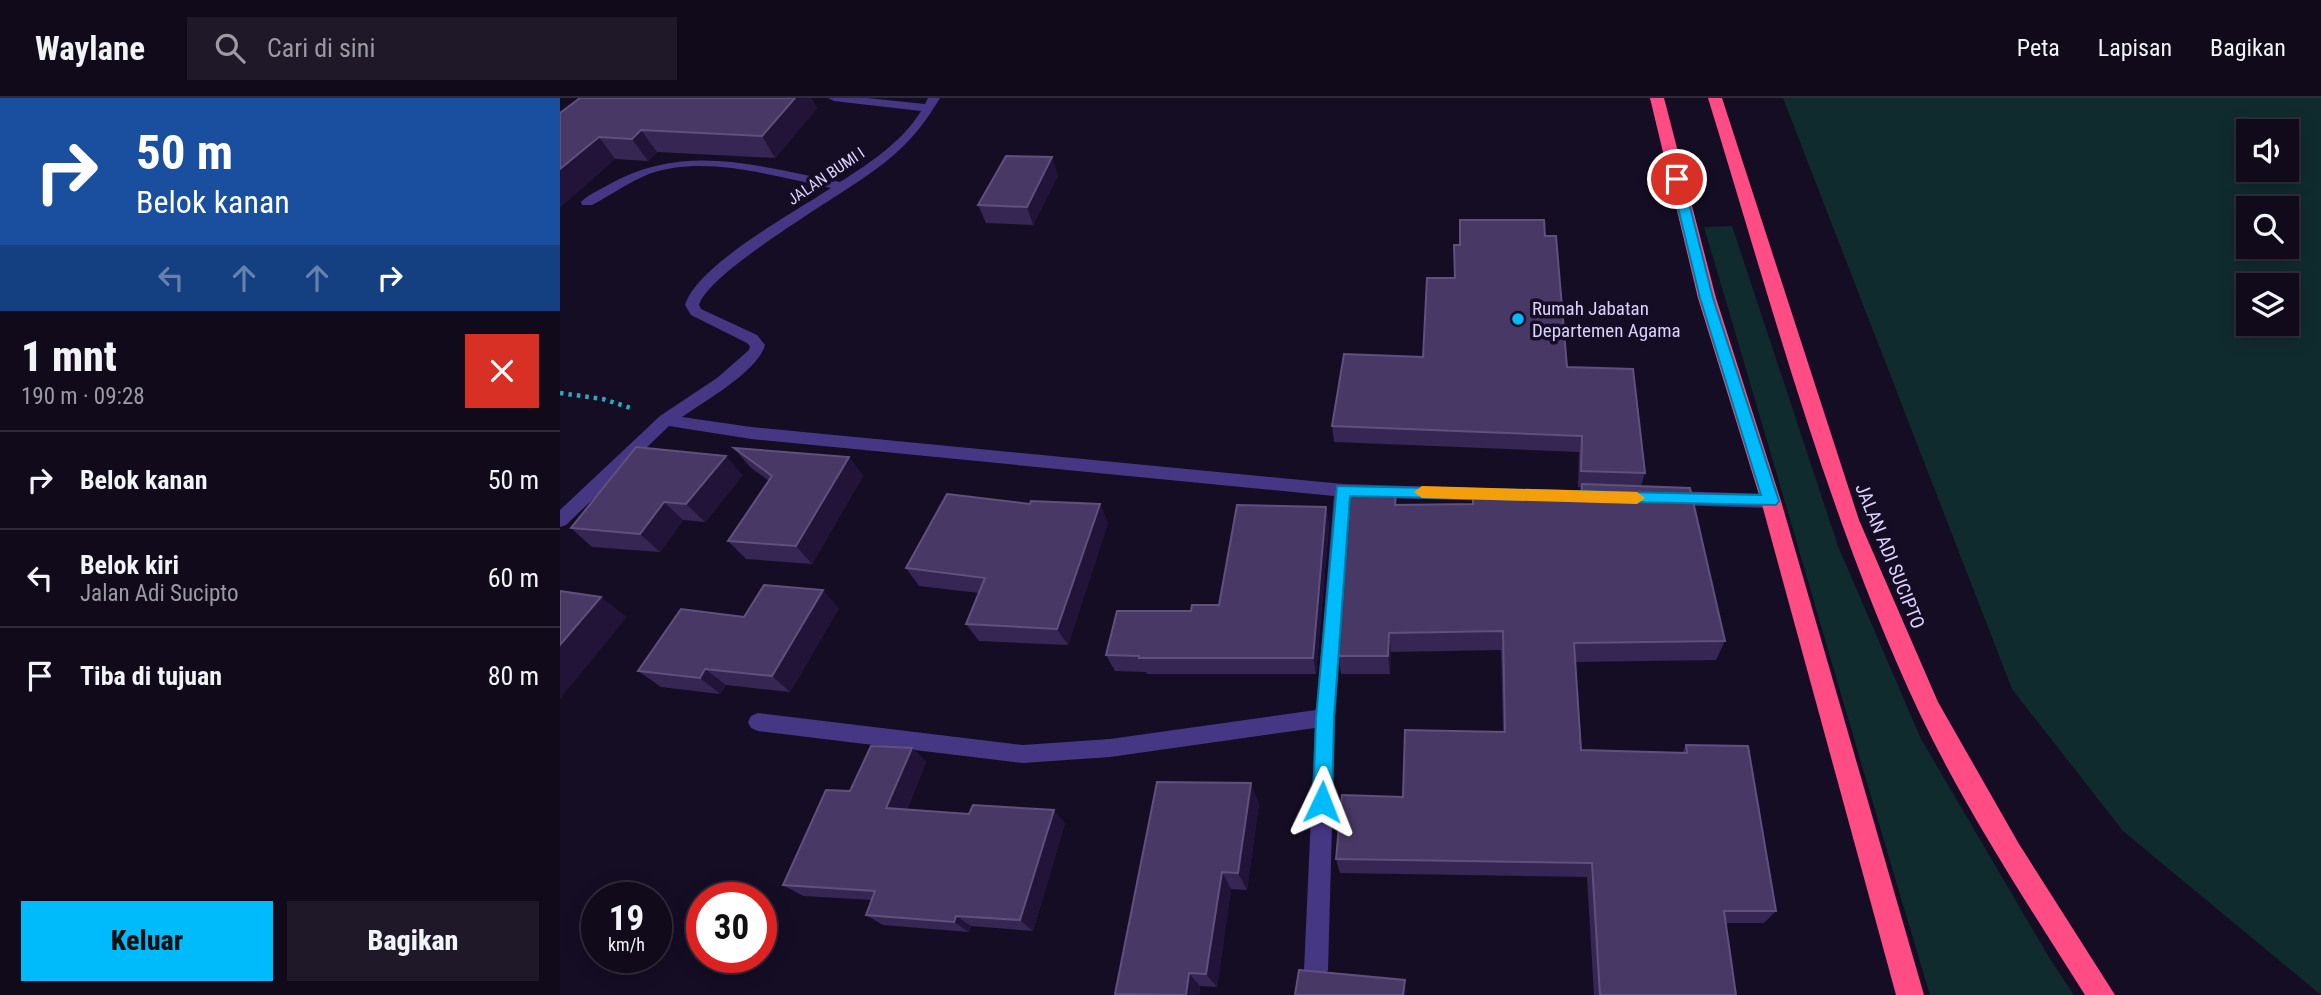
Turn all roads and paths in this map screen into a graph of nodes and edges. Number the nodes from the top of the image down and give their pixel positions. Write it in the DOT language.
graph roads {
  1 [pos="834,98"];
  2 [pos="1657,98"];
  3 [pos="1715,98"];
  4 [pos="930,103"];
  5 [pos="841,186"];
  6 [pos="587,202"];
  7 [pos="560,393"];
  8 [pos="666,420"];
  9 [pos="1343,490"];
  10 [pos="1619,497"];
  11 [pos="1646,498"];
  12 [pos="1771,501"];
  13 [pos="560,520"];
  14 [pos="1325,718"];
  15 [pos="758,722"];
  16 [pos="1316,970"];
  17 [pos="1910,995"];
  18 [pos="2101,995"];
  1 -- 4 [label="street"];
  2 -- 12 [label="highway"];
  3 -- 18 [label="highway, JALAN ADI SUCIPTO"];
  4 -- 5 [label="street, JALAN BUMI I"];
  5 -- 6 [label="street"];
  5 -- 8 [label="street, JALAN BUMI I"];
  7 -- 8 [label="path"];
  8 -- 9 [label="street"];
  8 -- 13 [label="street"];
  9 -- 10 [label="street"];
  9 -- 14 [label="street"];
  11 -- 12 [label="street"];
  12 -- 17 [label="highway"];
  14 -- 15 [label="street"];
  14 -- 16 [label="street"];
}
